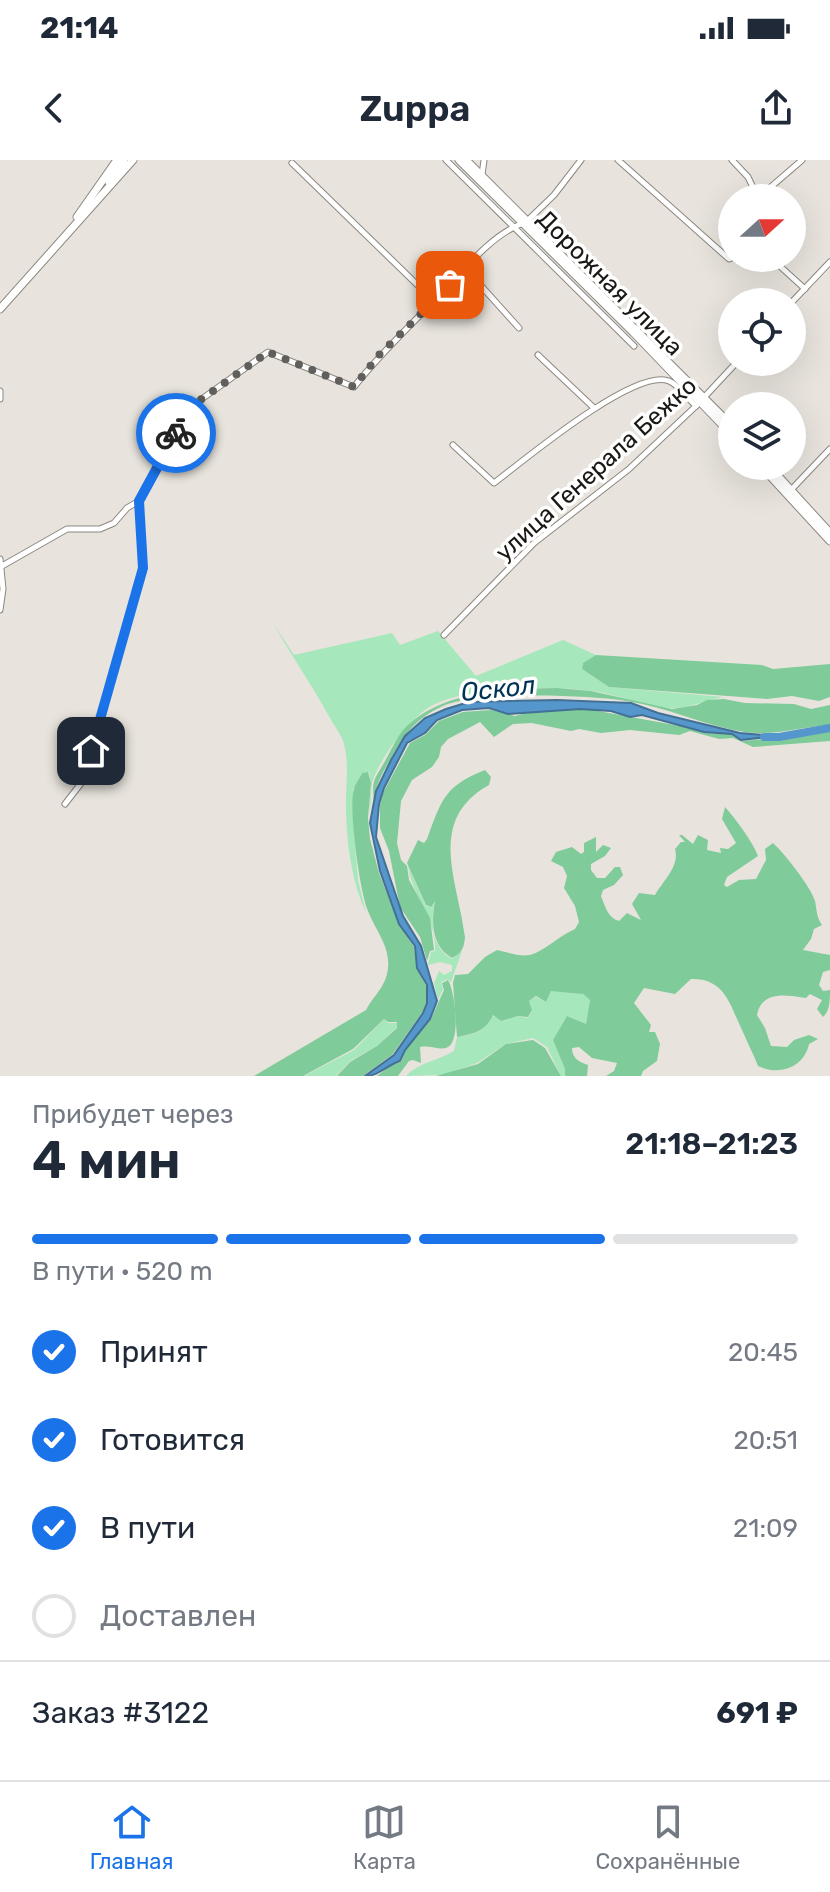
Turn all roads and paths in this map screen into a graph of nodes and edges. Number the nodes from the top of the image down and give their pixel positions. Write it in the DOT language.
graph roads {
  1 [pos="117,160"];
  2 [pos="124,160"];
  3 [pos="133,160"];
  4 [pos="446,160"];
  5 [pos="459,160"];
  6 [pos="483,160"];
  7 [pos="581,160"];
  8 [pos="618,160"];
  9 [pos="732,160"];
  10 [pos="802,160"];
  11 [pos="467,161"];
  12 [pos="292,163"];
  13 [pos="482,176"];
  14 [pos="92,207"];
  15 [pos="524,222"];
  16 [pos="513,227"];
  17 [pos="718,249"];
  18 [pos="830,262"];
  19 [pos="465,268"];
  20 [pos="786,272"];
  21 [pos="804,288"];
  22 [pos="806,288"];
  23 [pos="434,301"];
  24 [pos="0,307"];
  25 [pos="519,328"];
  26 [pos="634,346"];
  27 [pos="538,355"];
  28 [pos="724,376"];
  29 [pos="0,391"];
  30 [pos="0,399"];
  31 [pos="701,402"];
  32 [pos="594,408"];
  33 [pos="718,415"];
  34 [pos="718,420"];
  35 [pos="453,445"];
  36 [pos="830,449"];
  37 [pos="776,480"];
  38 [pos="780,480"];
  39 [pos="789,492"];
  40 [pos="139,501"];
  41 [pos="830,533"];
  42 [pos="830,541"];
  43 [pos="1,562"];
  44 [pos="0,610"];
  45 [pos="444,635"];
  46 [pos="65,804"];
  1 -- 24 [label="main road"];
  2 -- 14 [label="main road"];
  3 -- 14 [label="main road"];
  4 -- 16 [label="street, Дорожная улица"];
  5 -- 15 [label="main road, Дорожная улица"];
  6 -- 11 [label="street"];
  6 -- 13 [label="street"];
  7 -- 15 [label="street"];
  8 -- 17 [label="street"];
  9 -- 10 [label="street"];
  11 -- 13 [label="main road, Дорожная улица"];
  12 -- 23 [label="street"];
  13 -- 15 [label="main road, Дорожная улица"];
  14 -- 24 [label="main road"];
  15 -- 16 [label="street"];
  15 -- 31 [label="main road, Дорожная улица"];
  16 -- 19 [label="street"];
  16 -- 26 [label="street, Дорожная улица"];
  18 -- 22 [label="street"];
  19 -- 23 [label="street"];
  19 -- 25 [label="street"];
  20 -- 21 [label="street"];
  23 -- 40 [label="street"];
  27 -- 32 [label="street"];
  28 -- 31 [label="street, улица Генерала Бежко"];
  29 -- 30 [label="street"];
  31 -- 32 [label="street"];
  31 -- 33 [label="main road, Дорожная улица"];
  31 -- 34 [label="main road, Дорожная улица"];
  31 -- 45 [label="street, улица Генерала Бежко"];
  32 -- 35 [label="street"];
  36 -- 39 [label="street"];
  37 -- 39 [label="main road"];
  38 -- 39 [label="main road"];
  39 -- 41 [label="main road"];
  39 -- 42 [label="main road"];
  40 -- 43 [label="street"];
  40 -- 46 [label="street"];
  43 -- 44 [label="street"];
}
